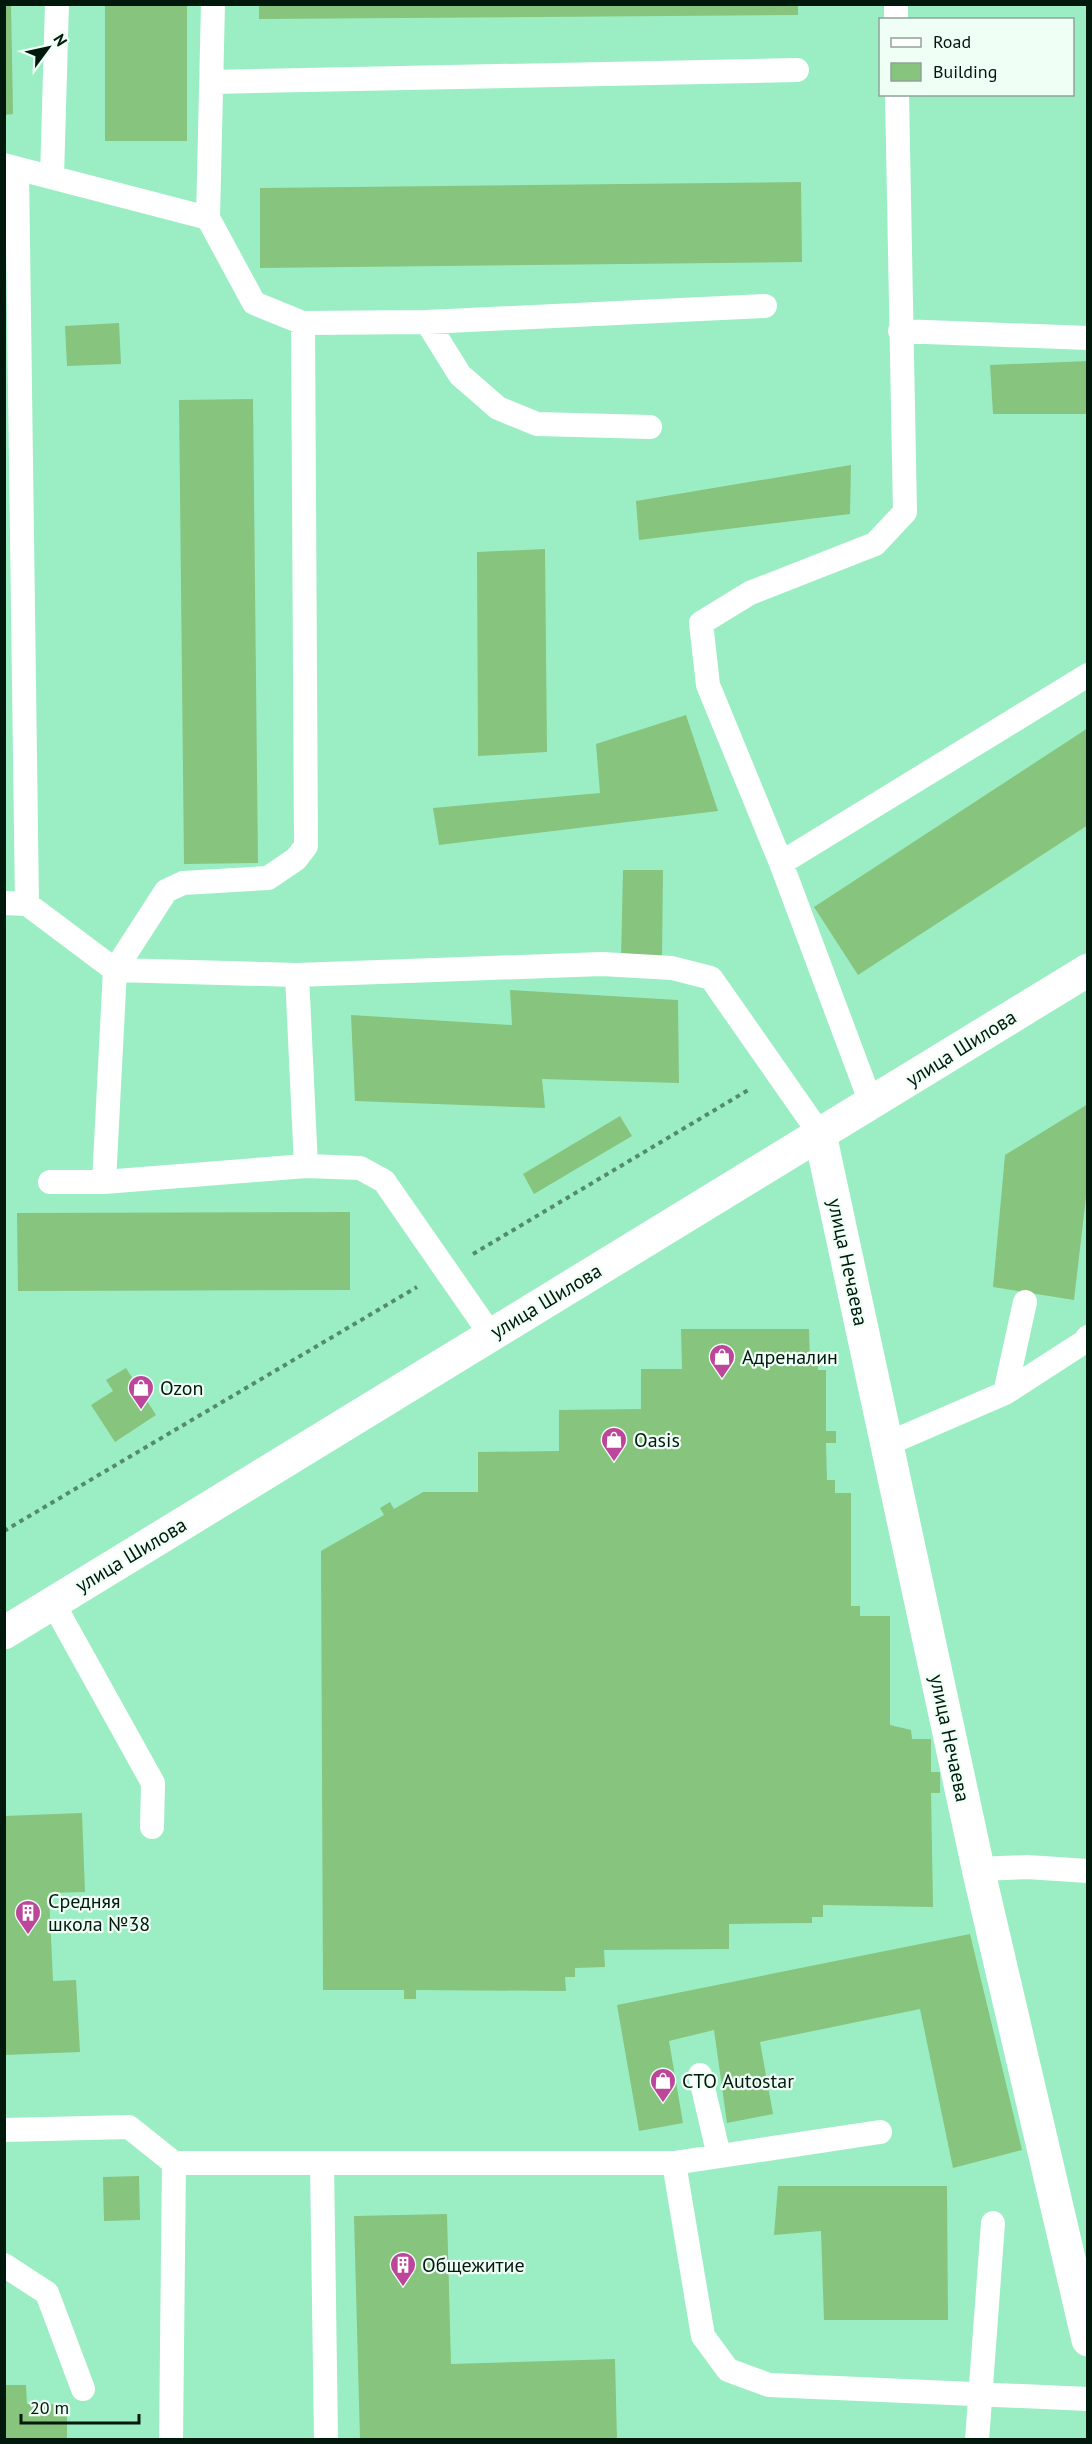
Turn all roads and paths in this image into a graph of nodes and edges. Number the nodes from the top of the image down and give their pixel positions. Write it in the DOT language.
graph roads {
  1 [pos="57,4"];
  2 [pos="213,4"];
  3 [pos="797,70"];
  4 [pos="211,82"];
  5 [pos="897,96"];
  6 [pos="11,167"];
  7 [pos="52,177"];
  8 [pos="207,218"];
  9 [pos="765,306"];
  10 [pos="427,322"];
  11 [pos="303,323"];
  12 [pos="900,331"];
  13 [pos="1088,338"];
  14 [pos="650,427"];
  15 [pos="1088,675"];
  16 [pos="781,863"];
  17 [pos="16,904"];
  18 [pos="115,970"];
  19 [pos="1088,970"];
  20 [pos="297,975"];
  21 [pos="871,1103"];
  22 [pos="820,1134"];
  23 [pos="306,1166"];
  24 [pos="50,1182"];
  25 [pos="104,1182"];
  26 [pos="1025,1302"];
  27 [pos="491,1335"];
  28 [pos="1088,1337"];
  29 [pos="1005,1393"];
  30 [pos="887,1444"];
  31 [pos="53,1603"];
  32 [pos="4,1633"];
  33 [pos="152,1827"];
  34 [pos="1088,1871"];
  35 [pos="979,1873"];
  36 [pos="700,2075"];
  37 [pos="4,2130"];
  38 [pos="879,2132"];
  39 [pos="719,2156"];
  40 [pos="174,2163"];
  41 [pos="322,2163"];
  42 [pos="674,2163"];
  43 [pos="993,2223"];
  44 [pos="1078,2261"];
  45 [pos="4,2265"];
  46 [pos="1088,2340"];
  47 [pos="83,2390"];
  48 [pos="981,2394"];
  49 [pos="1088,2399"];
  50 [pos="171,2439"];
  51 [pos="326,2439"];
  52 [pos="977,2439"];
  1 -- 7 [label="lane"];
  2 -- 4 [label="lane"];
  3 -- 4 [label="lane"];
  4 -- 8 [label="lane"];
  5 -- 12 [label="lane"];
  6 -- 7 [label="lane"];
  6 -- 17 [label="lane"];
  7 -- 8 [label="lane"];
  8 -- 11 [label="lane"];
  9 -- 10 [label="lane"];
  10 -- 11 [label="lane"];
  10 -- 14 [label="lane"];
  11 -- 18 [label="lane"];
  12 -- 13 [label="lane"];
  12 -- 16 [label="lane"];
  15 -- 16 [label="lane"];
  16 -- 21 [label="lane"];
  17 -- 18 [label="lane"];
  18 -- 20 [label="lane"];
  18 -- 25 [label="lane"];
  19 -- 21 [label="main road, улица Шилова"];
  20 -- 22 [label="lane"];
  20 -- 23 [label="lane"];
  21 -- 22 [label="main road, улица Шилова"];
  22 -- 27 [label="main road, улица Шилова"];
  22 -- 30 [label="main road, улица Нечаева"];
  23 -- 25 [label="lane"];
  23 -- 27 [label="lane"];
  24 -- 25 [label="lane"];
  26 -- 29 [label="lane"];
  27 -- 31 [label="main road, улица Шилова"];
  28 -- 29 [label="lane"];
  29 -- 30 [label="lane"];
  30 -- 35 [label="main road, улица Нечаева"];
  31 -- 32 [label="main road, улица Шилова"];
  31 -- 33 [label="lane"];
  34 -- 35 [label="lane"];
  35 -- 44 [label="main road, улица Нечаева"];
  36 -- 39 [label="lane"];
  37 -- 40 [label="lane"];
  38 -- 39 [label="lane"];
  39 -- 42 [label="lane"];
  40 -- 41 [label="lane"];
  40 -- 50 [label="lane"];
  41 -- 42 [label="lane"];
  41 -- 51 [label="lane"];
  42 -- 48 [label="lane"];
  43 -- 48 [label="lane"];
  44 -- 46 [label="main road, улица Нечаева"];
  45 -- 47 [label="lane"];
  48 -- 49 [label="lane"];
  48 -- 52 [label="lane"];
}
